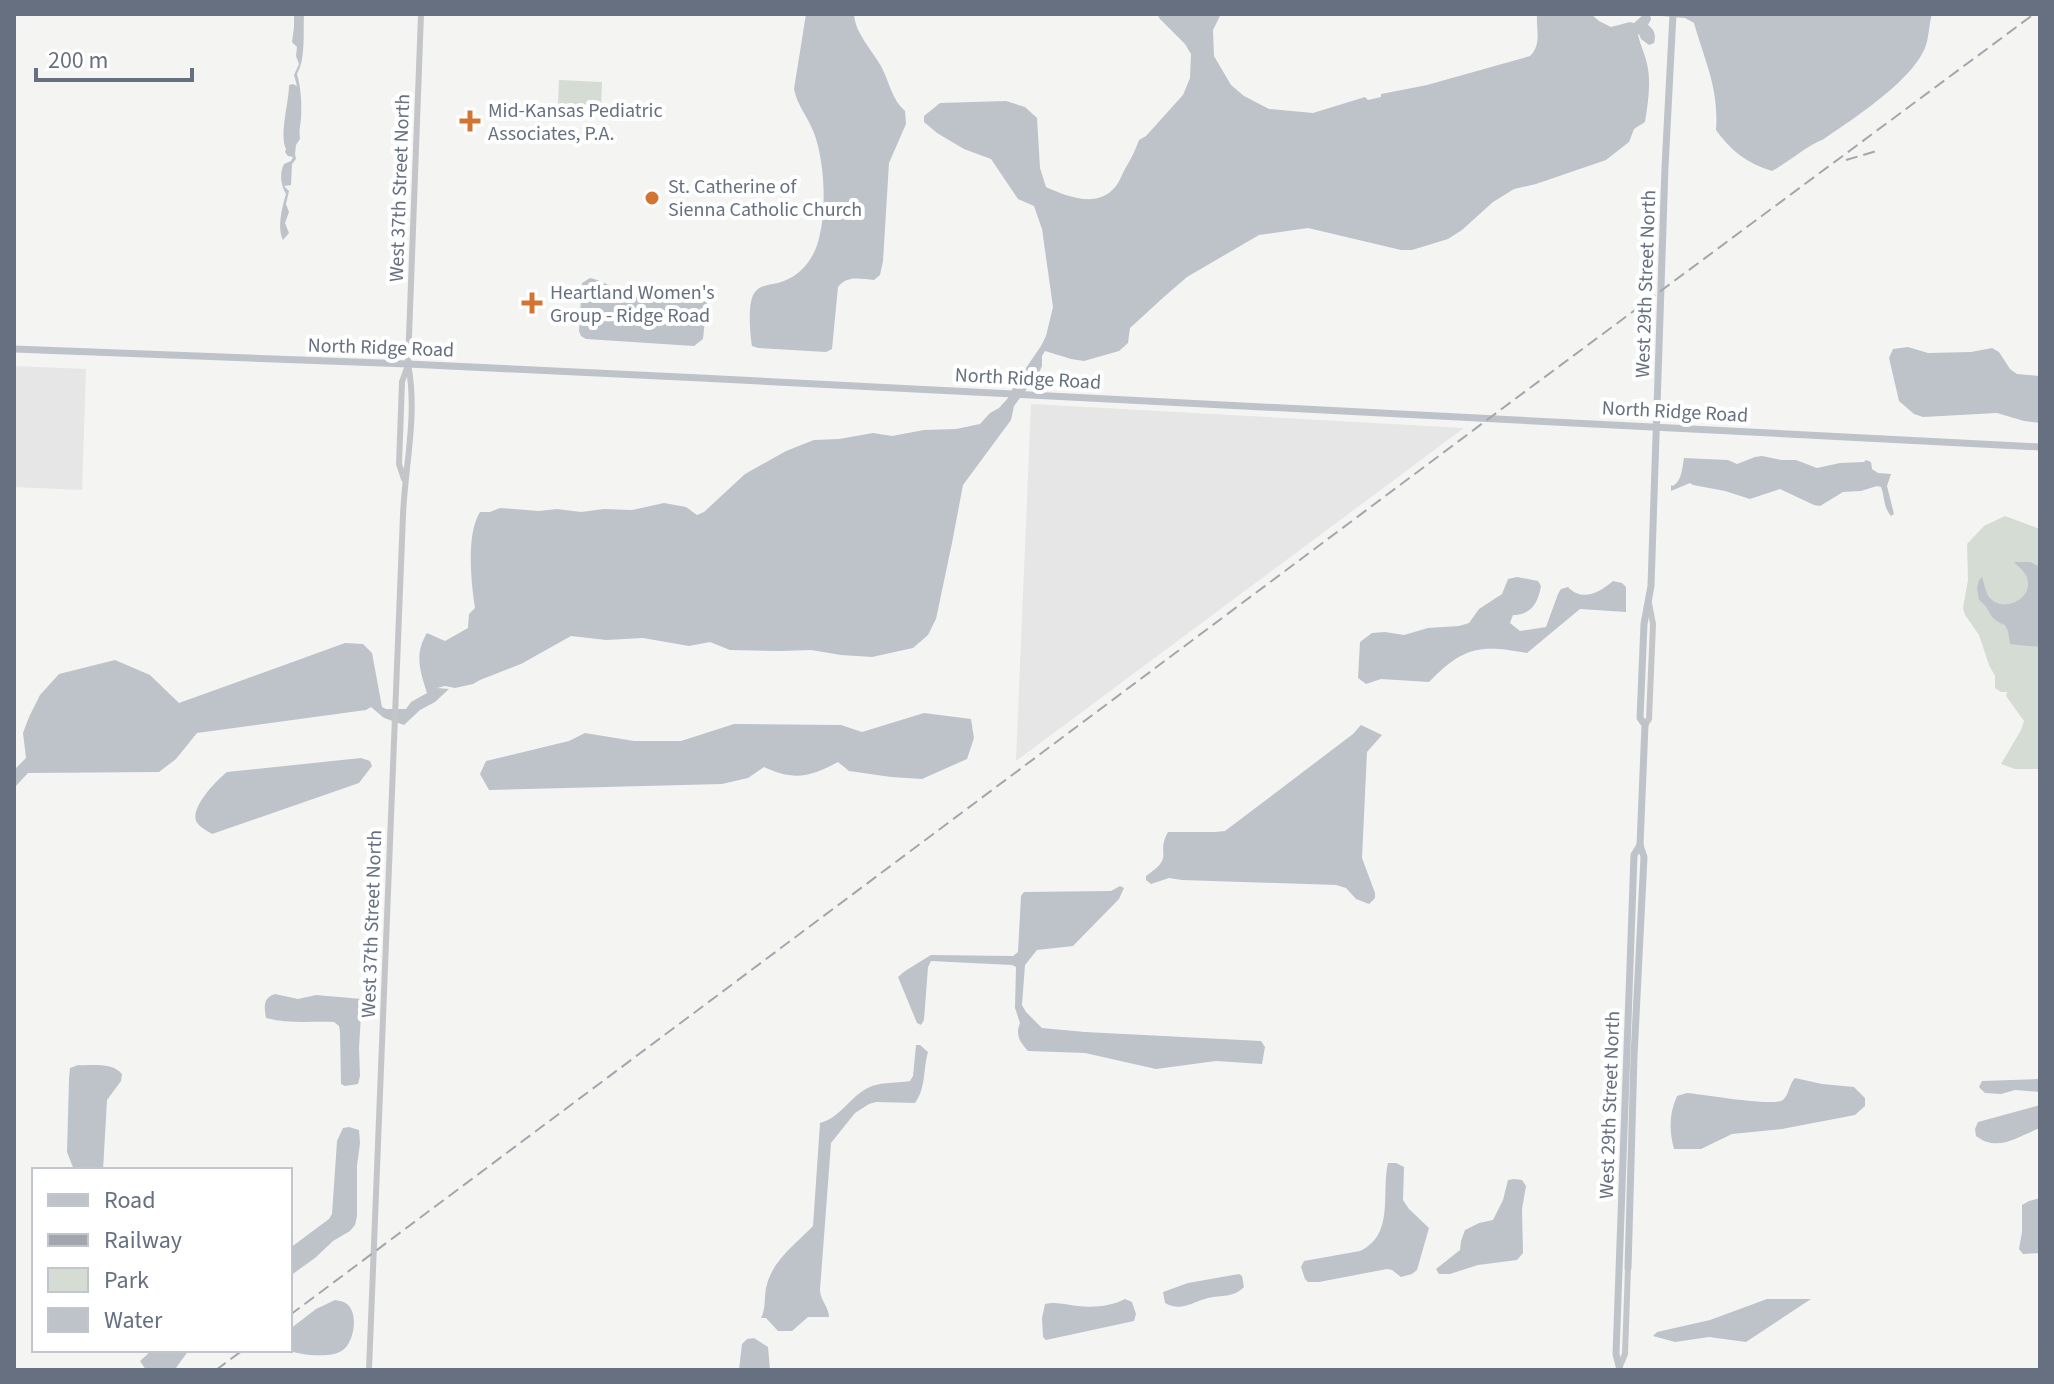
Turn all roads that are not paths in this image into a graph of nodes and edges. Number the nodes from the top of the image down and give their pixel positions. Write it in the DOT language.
graph roads {
  1 [pos="421,14"];
  2 [pos="1673,14"];
  3 [pos="14,349"];
  4 [pos="408,364"];
  5 [pos="1657,426"];
  6 [pos="2040,447"];
  7 [pos="1635,968"];
  8 [pos="1628,1268"];
  9 [pos="1620,1368"];
  10 [pos="369,1370"];
  1 -- 4 [label="street, West 37th Street North"];
  2 -- 5 [label="main road, West 29th Street North"];
  3 -- 4 [label="main road, North Ridge Road"];
  4 -- 5 [label="main road, North Ridge Road"];
  4 -- 10 [label="street, West 37th Street North"];
  5 -- 6 [label="main road, North Ridge Road"];
  5 -- 7 [label="main road, West 29th Street North"];
  7 -- 8 [label="main road, West 29th Street North"];
  7 -- 9 [label="main road, West 29th Street North"];
  8 -- 9 [label="street, West 29th Street North"];
}
